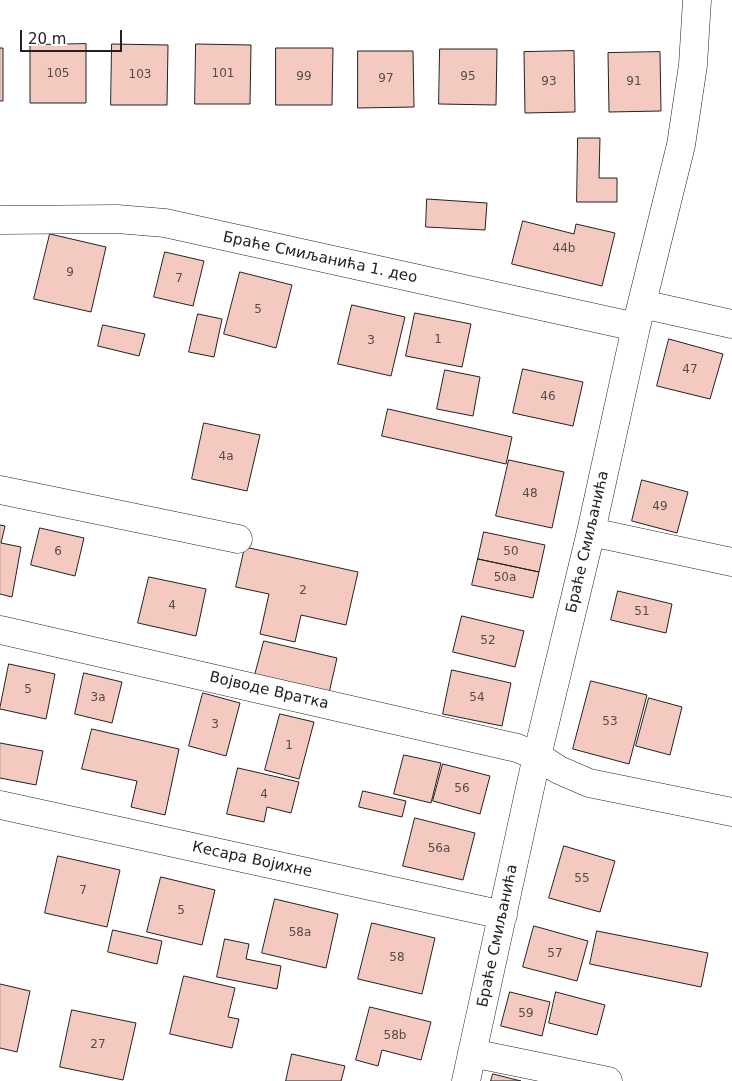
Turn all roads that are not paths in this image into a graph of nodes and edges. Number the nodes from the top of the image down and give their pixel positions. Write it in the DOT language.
graph roads {
  1 [pos="696,0"];
  2 [pos="0,220"];
  3 [pos="639,316"];
  4 [pos="732,324"];
  5 [pos="0,490"];
  6 [pos="591,532"];
  7 [pos="238,540"];
  8 [pos="732,562"];
  9 [pos="0,630"];
  10 [pos="537,756"];
  11 [pos="0,806"];
  12 [pos="732,812"];
  13 [pos="503,915"];
  14 [pos="472,1052"];
  15 [pos="466,1081"];
  16 [pos="608,1081"];
  1 -- 3 [label="street, Браће Смиљанића"];
  2 -- 3 [label="street, Браће Смиљанића 1. део"];
  3 -- 4 [label="street, Браће Смиљанића 1. део"];
  3 -- 6 [label="street, Браће Смиљанића"];
  5 -- 7 [label="street"];
  6 -- 8 [label="street"];
  6 -- 10 [label="street, Браће Смиљанића"];
  9 -- 10 [label="street, Војводе Вратка"];
  10 -- 12 [label="street, Војводе Вратка"];
  10 -- 13 [label="street, Браће Смиљанића"];
  11 -- 13 [label="street, Кесара Војихне"];
  13 -- 14 [label="street, Браће Смиљанића"];
  14 -- 15 [label="street, Браће Смиљанића"];
  14 -- 16 [label="street"];
}
